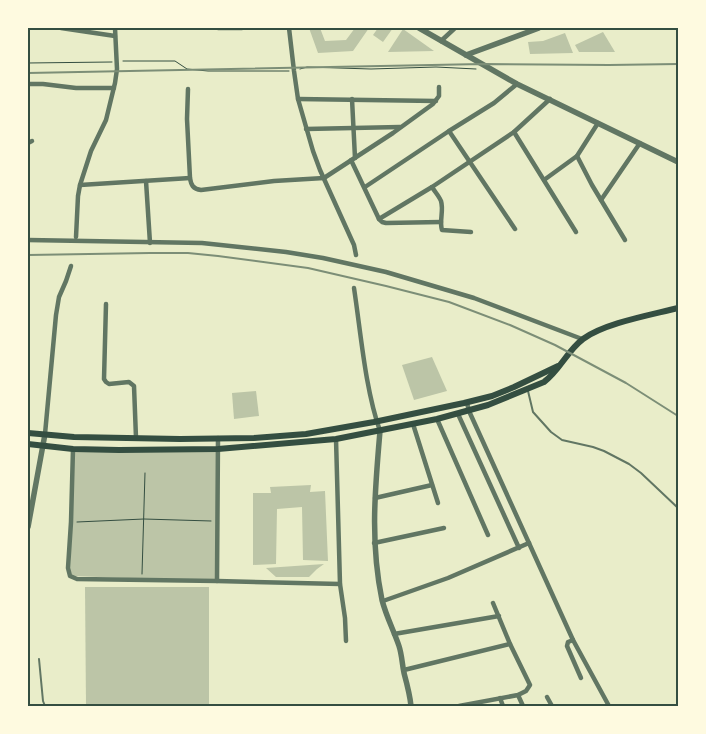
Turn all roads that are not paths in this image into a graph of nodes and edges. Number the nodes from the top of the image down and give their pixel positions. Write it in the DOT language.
graph roads {
  1 [pos="61,28"];
  2 [pos="115,28"];
  3 [pos="218,28"];
  4 [pos="242,28"];
  5 [pos="289,28"];
  6 [pos="419,28"];
  7 [pos="455,28"];
  8 [pos="539,28"];
  9 [pos="115,36"];
  10 [pos="441,41"];
  11 [pos="466,55"];
  12 [pos="28,84"];
  13 [pos="517,84"];
  14 [pos="439,87"];
  15 [pos="114,88"];
  16 [pos="188,89"];
  17 [pos="298,99"];
  18 [pos="352,99"];
  19 [pos="550,99"];
  20 [pos="436,100"];
  21 [pos="598,123"];
  22 [pos="400,127"];
  23 [pos="353,128"];
  24 [pos="306,129"];
  25 [pos="449,132"];
  26 [pos="514,132"];
  27 [pos="640,143"];
  28 [pos="577,156"];
  29 [pos="353,159"];
  30 [pos="678,162"];
  31 [pos="469,163"];
  32 [pos="190,178"];
  33 [pos="324,178"];
  34 [pos="544,180"];
  35 [pos="146,181"];
  36 [pos="80,185"];
  37 [pos="365,187"];
  38 [pos="432,187"];
  39 [pos="602,200"];
  40 [pos="379,219"];
  41 [pos="441,222"];
  42 [pos="515,229"];
  43 [pos="471,232"];
  44 [pos="576,232"];
  45 [pos="76,237"];
  46 [pos="28,240"];
  47 [pos="625,240"];
  48 [pos="150,243"];
  49 [pos="356,255"];
  50 [pos="71,266"];
  51 [pos="354,288"];
  52 [pos="106,304"];
  53 [pos="678,308"];
  54 [pos="582,339"];
  55 [pos="561,365"];
  56 [pos="527,389"];
  57 [pos="467,403"];
  58 [pos="469,411"];
  59 [pos="458,414"];
  60 [pos="437,420"];
  61 [pos="377,422"];
  62 [pos="413,424"];
  63 [pos="380,431"];
  64 [pos="28,432"];
  65 [pos="45,434"];
  66 [pos="136,438"];
  67 [pos="218,438"];
  68 [pos="336,439"];
  69 [pos="28,444"];
  70 [pos="43,446"];
  71 [pos="73,449"];
  72 [pos="218,449"];
  73 [pos="432,485"];
  74 [pos="31,493"];
  75 [pos="375,498"];
  76 [pos="438,503"];
  77 [pos="678,508"];
  78 [pos="28,527"];
  79 [pos="444,528"];
  80 [pos="488,535"];
  81 [pos="374,543"];
  82 [pos="529,544"];
  83 [pos="519,548"];
  84 [pos="217,581"];
  85 [pos="340,584"];
  86 [pos="383,602"];
  87 [pos="493,603"];
  88 [pos="499,616"];
  89 [pos="394,634"];
  90 [pos="573,640"];
  91 [pos="346,641"];
  92 [pos="510,644"];
  93 [pos="39,659"];
  94 [pos="404,670"];
  95 [pos="581,678"];
  96 [pos="518,694"];
  97 [pos="547,697"];
  98 [pos="500,698"];
  99 [pos="45,706"];
  100 [pos="411,706"];
  101 [pos="460,706"];
  102 [pos="503,706"];
  103 [pos="523,706"];
  104 [pos="552,706"];
  105 [pos="610,706"];
  1 -- 9 [label="street"];
  2 -- 9 [label="street"];
  3 -- 4 [label="street"];
  5 -- 17 [label="street"];
  6 -- 10 [label="street"];
  7 -- 10 [label="street"];
  8 -- 11 [label="street"];
  9 -- 15 [label="street"];
  10 -- 11 [label="street"];
  11 -- 13 [label="street"];
  12 -- 15 [label="street"];
  13 -- 19 [label="street"];
  13 -- 25 [label="street"];
  14 -- 20 [label="street"];
  15 -- 36 [label="street"];
  16 -- 32 [label="street"];
  17 -- 18 [label="street"];
  17 -- 24 [label="street"];
  18 -- 20 [label="street"];
  18 -- 23 [label="street"];
  19 -- 21 [label="street"];
  19 -- 26 [label="street"];
  20 -- 22 [label="street"];
  21 -- 27 [label="street"];
  21 -- 28 [label="street"];
  22 -- 23 [label="street"];
  22 -- 29 [label="street"];
  23 -- 24 [label="street"];
  23 -- 29 [label="street"];
  24 -- 33 [label="street"];
  25 -- 31 [label="street"];
  25 -- 37 [label="street"];
  26 -- 31 [label="street"];
  26 -- 34 [label="street"];
  27 -- 30 [label="street"];
  27 -- 39 [label="street"];
  28 -- 34 [label="street"];
  28 -- 39 [label="street"];
  29 -- 33 [label="street"];
  29 -- 37 [label="street"];
  31 -- 38 [label="street"];
  31 -- 42 [label="street"];
  32 -- 33 [label="street"];
  32 -- 35 [label="street"];
  33 -- 49 [label="street"];
  34 -- 44 [label="street"];
  35 -- 36 [label="street"];
  35 -- 48 [label="street"];
  36 -- 45 [label="street"];
  37 -- 40 [label="street"];
  38 -- 40 [label="street"];
  38 -- 41 [label="street"];
  39 -- 47 [label="street"];
  40 -- 41 [label="street"];
  41 -- 43 [label="street"];
  46 -- 48 [label="street"];
  48 -- 54 [label="street"];
  50 -- 65 [label="street"];
  51 -- 61 [label="street"];
  52 -- 66 [label="street"];
  53 -- 54 [label="main road"];
  54 -- 55 [label="main road"];
  55 -- 56 [label="main road"];
  55 -- 57 [label="main road"];
  56 -- 58 [label="main road"];
  56 -- 77 [label="lane"];
  57 -- 58 [label="street"];
  57 -- 61 [label="main road"];
  58 -- 59 [label="main road"];
  58 -- 82 [label="street"];
  59 -- 60 [label="main road"];
  59 -- 83 [label="street"];
  60 -- 62 [label="main road"];
  60 -- 80 [label="street"];
  61 -- 63 [label="street"];
  61 -- 67 [label="main road"];
  62 -- 63 [label="main road"];
  62 -- 73 [label="street"];
  63 -- 68 [label="main road"];
  63 -- 75 [label="street"];
  64 -- 65 [label="main road"];
  65 -- 66 [label="main road"];
  65 -- 70 [label="street"];
  66 -- 67 [label="main road"];
  67 -- 72 [label="street"];
  68 -- 72 [label="main road"];
  68 -- 85 [label="street"];
  69 -- 70 [label="main road"];
  70 -- 71 [label="main road"];
  70 -- 74 [label="street"];
  71 -- 72 [label="main road"];
  71 -- 84 [label="street"];
  72 -- 84 [label="street"];
  73 -- 75 [label="street"];
  73 -- 76 [label="street"];
  74 -- 78 [label="street"];
  75 -- 81 [label="street"];
  79 -- 81 [label="street"];
  81 -- 86 [label="street"];
  82 -- 83 [label="street"];
  82 -- 90 [label="street"];
  83 -- 86 [label="street"];
  84 -- 85 [label="street"];
  85 -- 91 [label="street"];
  86 -- 89 [label="street"];
  87 -- 88 [label="street"];
  88 -- 89 [label="street"];
  88 -- 92 [label="street"];
  89 -- 94 [label="street"];
  90 -- 95 [label="street"];
  90 -- 105 [label="street"];
  92 -- 94 [label="street"];
  92 -- 96 [label="street"];
  93 -- 99 [label="lane"];
  94 -- 100 [label="street"];
  96 -- 98 [label="street"];
  96 -- 103 [label="street"];
  97 -- 104 [label="street"];
  98 -- 101 [label="street"];
  98 -- 102 [label="street"];
}
